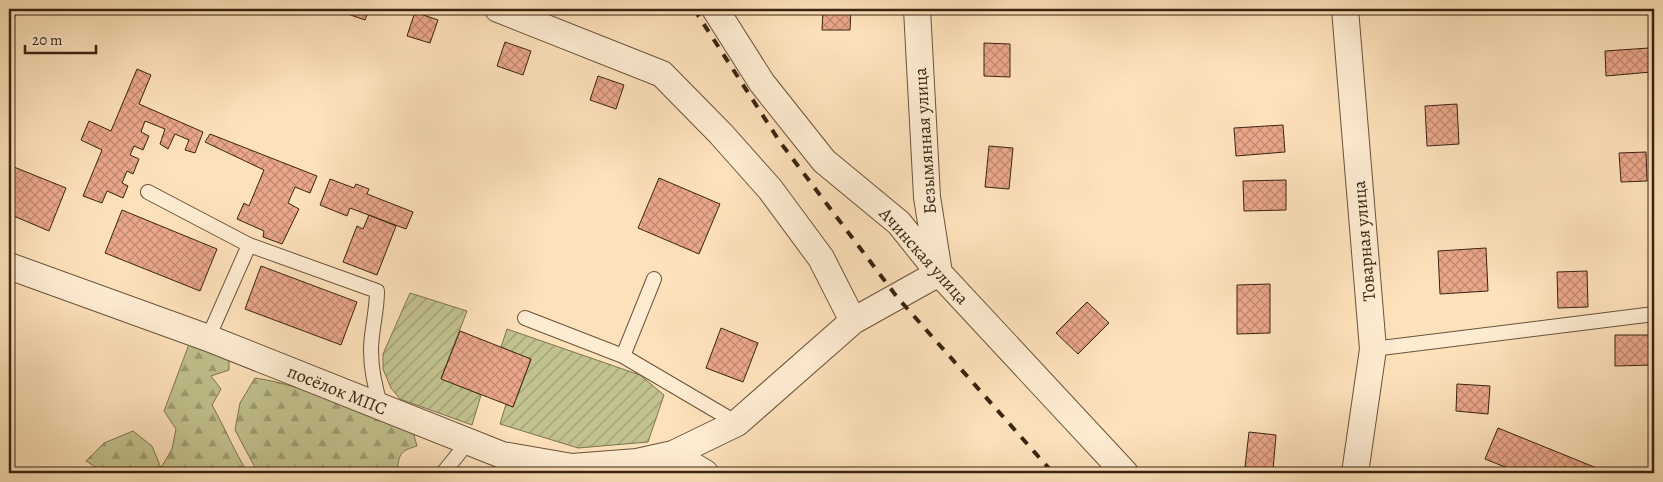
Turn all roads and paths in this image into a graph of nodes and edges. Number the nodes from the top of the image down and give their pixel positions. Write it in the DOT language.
graph roads {
  1 [pos="498,9"];
  2 [pos="715,9"];
  3 [pos="917,9"];
  4 [pos="1345,9"];
  5 [pos="148,192"];
  6 [pos="249,245"];
  7 [pos="9,266"];
  8 [pos="939,273"];
  9 [pos="654,280"];
  10 [pos="1654,314"];
  11 [pos="525,318"];
  12 [pos="853,320"];
  13 [pos="208,338"];
  14 [pos="1373,349"];
  15 [pos="623,356"];
  16 [pos="381,407"];
  17 [pos="737,423"];
  18 [pos="468,442"];
  19 [pos="666,464"];
  20 [pos="442,473"];
  21 [pos="706,473"];
  22 [pos="1125,473"];
  23 [pos="1355,473"];
  1 -- 12 [label="street"];
  2 -- 8 [label="street, Ачинская улица"];
  3 -- 8 [label="street, Безымянная улица"];
  4 -- 14 [label="street, Товарная улица"];
  5 -- 6 [label="lane"];
  6 -- 13 [label="lane"];
  6 -- 16 [label="lane"];
  7 -- 13 [label="street, посёлок МПС"];
  8 -- 12 [label="street, посёлок МПС"];
  8 -- 22 [label="street, Ачинская улица"];
  9 -- 15 [label="lane"];
  10 -- 14 [label="lane"];
  11 -- 15 [label="lane"];
  12 -- 17 [label="street, посёлок МПС"];
  13 -- 16 [label="street, посёлок МПС"];
  14 -- 23 [label="street, Товарная улица"];
  15 -- 17 [label="lane"];
  16 -- 18 [label="street, посёлок МПС"];
  17 -- 19 [label="street, посёлок МПС"];
  18 -- 19 [label="street, посёлок МПС"];
  18 -- 20 [label="lane"];
  19 -- 21 [label="street"];
}
